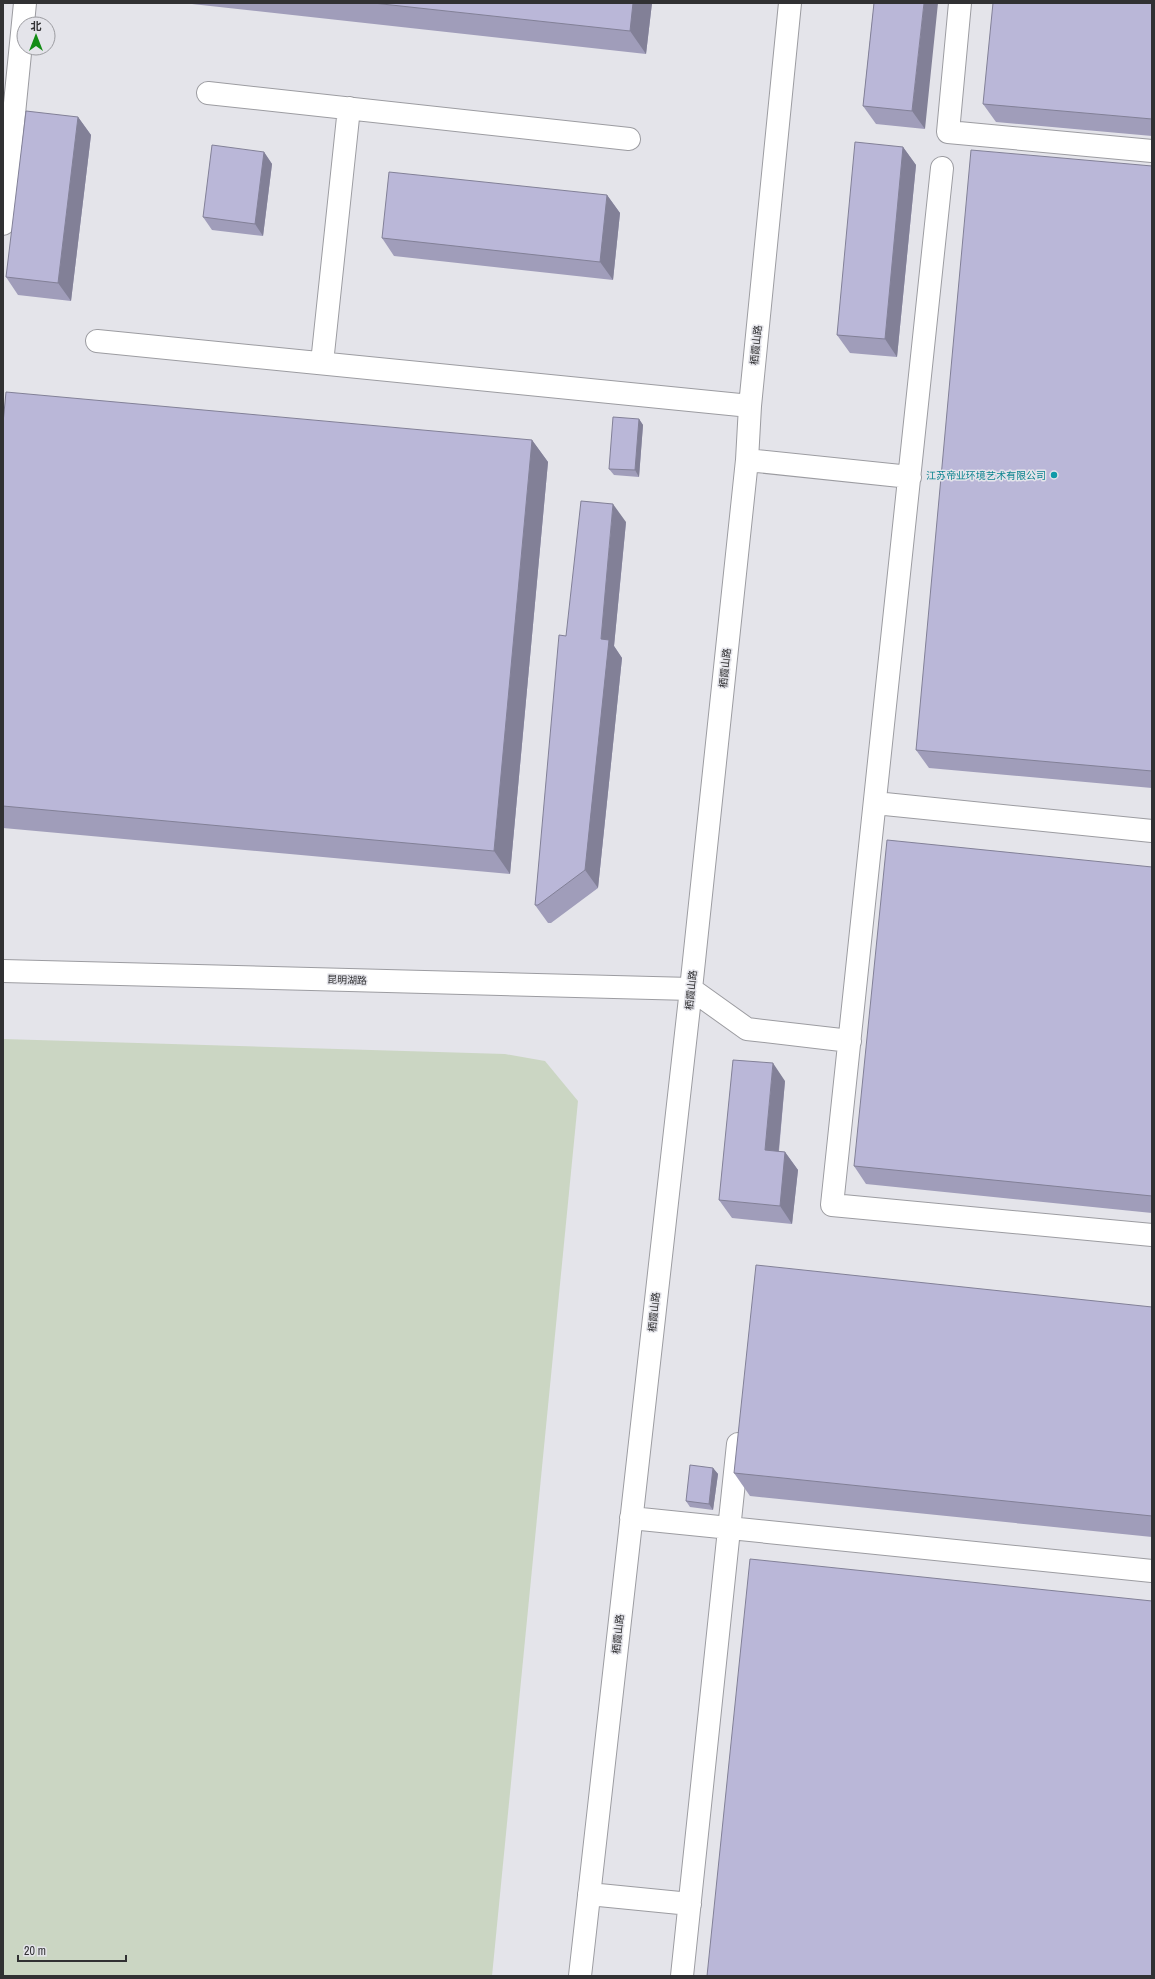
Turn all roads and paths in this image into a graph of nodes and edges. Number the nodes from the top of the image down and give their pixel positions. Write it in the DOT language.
graph roads {
  1 [pos="25,3"];
  2 [pos="790,3"];
  3 [pos="960,3"];
  4 [pos="208,93"];
  5 [pos="349,108"];
  6 [pos="629,139"];
  7 [pos="1152,151"];
  8 [pos="942,168"];
  9 [pos="3,224"];
  10 [pos="97,341"];
  11 [pos="322,363"];
  12 [pos="750,406"];
  13 [pos="747,460"];
  14 [pos="910,477"];
  15 [pos="875,803"];
  16 [pos="1152,831"];
  17 [pos="3,971"];
  18 [pos="691,989"];
  19 [pos="850,1040"];
  20 [pos="1152,1235"];
  21 [pos="740,1427"];
  22 [pos="631,1518"];
  23 [pos="730,1528"];
  24 [pos="1152,1571"];
  25 [pos="589,1894"];
  26 [pos="690,1904"];
  27 [pos="580,1976"];
  28 [pos="682,1976"];
  1 -- 9 [label="street"];
  2 -- 12 [label="street, 栖霞山路"];
  3 -- 7 [label="street"];
  4 -- 5 [label="street"];
  5 -- 6 [label="street"];
  5 -- 11 [label="street"];
  8 -- 14 [label="street"];
  10 -- 11 [label="street"];
  11 -- 12 [label="street"];
  12 -- 13 [label="street, 栖霞山路"];
  13 -- 14 [label="street"];
  13 -- 18 [label="street, 栖霞山路"];
  14 -- 15 [label="street"];
  15 -- 16 [label="street"];
  15 -- 19 [label="street"];
  17 -- 18 [label="street, 昆明湖路"];
  18 -- 19 [label="street"];
  18 -- 22 [label="street, 栖霞山路"];
  19 -- 20 [label="street"];
  21 -- 23 [label="street"];
  22 -- 23 [label="street"];
  22 -- 25 [label="street, 栖霞山路"];
  23 -- 24 [label="street"];
  23 -- 26 [label="street"];
  25 -- 26 [label="street"];
  25 -- 27 [label="street, 栖霞山路"];
  26 -- 28 [label="street"];
}
